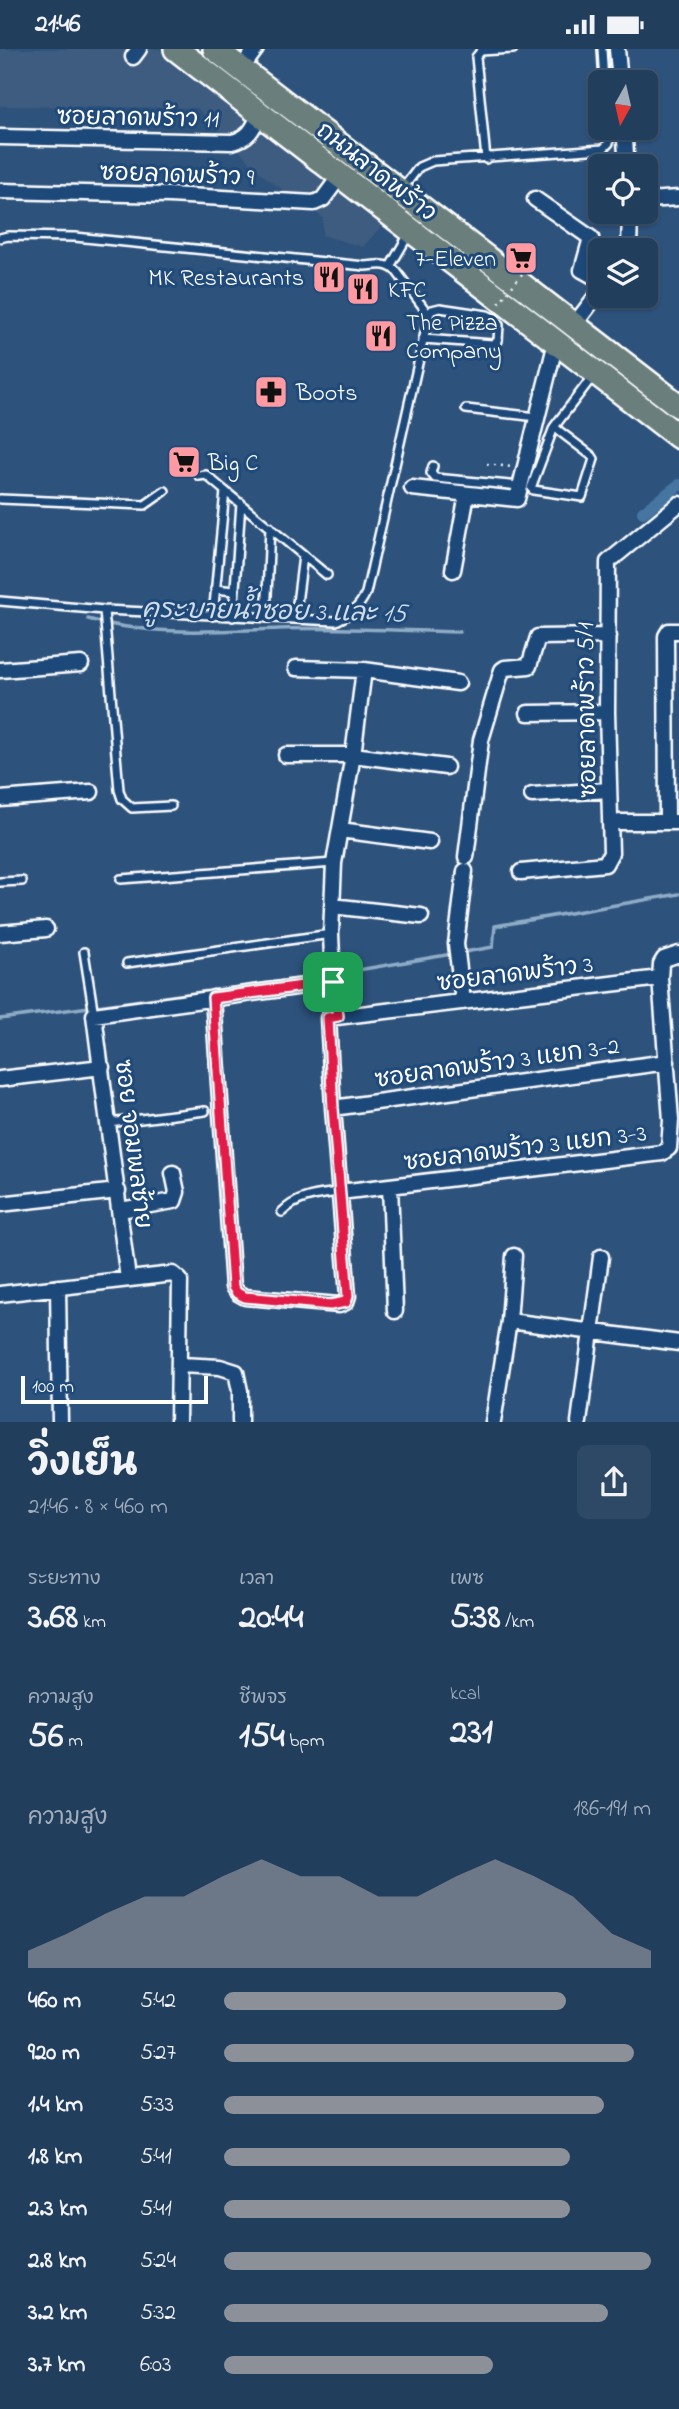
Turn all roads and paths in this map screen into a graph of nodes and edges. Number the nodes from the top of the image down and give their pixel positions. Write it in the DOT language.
graph roads {
  1 [pos="176,49"];
  2 [pos="215,49"];
  3 [pos="256,49"];
  4 [pos="513,49"];
  5 [pos="602,49"];
  6 [pos="617,49"];
  7 [pos="240,69"];
  8 [pos="603,70"];
  9 [pos="619,70"];
  10 [pos="260,114"];
  11 [pos="0,137"];
  12 [pos="609,140"];
  13 [pos="486,159"];
  14 [pos="340,176"];
  15 [pos="0,191"];
  16 [pos="401,191"];
  17 [pos="679,198"];
  18 [pos="535,199"];
  19 [pos="658,199"];
  20 [pos="411,231"];
  21 [pos="0,238"];
  22 [pos="591,238"];
  23 [pos="588,249"];
  24 [pos="391,265"];
  25 [pos="526,269"];
  26 [pos="588,273"];
  27 [pos="499,303"];
  28 [pos="588,307"];
  29 [pos="429,315"];
  30 [pos="574,325"];
  31 [pos="423,339"];
  32 [pos="556,342"];
  33 [pos="595,372"];
  34 [pos="679,406"];
  35 [pos="466,409"];
  36 [pos="537,417"];
  37 [pos="554,428"];
  38 [pos="679,437"];
  39 [pos="487,464"];
  40 [pos="433,466"];
  41 [pos="525,468"];
  42 [pos="199,476"];
  43 [pos="521,486"];
  44 [pos="412,488"];
  45 [pos="165,491"];
  46 [pos="225,491"];
  47 [pos="467,494"];
  48 [pos="0,499"];
  49 [pos="241,503"];
  50 [pos="679,503"];
  51 [pos="270,527"];
  52 [pos="303,556"];
  53 [pos="453,570"];
  54 [pos="327,576"];
  55 [pos="215,589"];
  56 [pos="234,591"];
  57 [pos="0,601"];
  58 [pos="104,614"];
  59 [pos="213,616"];
  60 [pos="233,617"];
  61 [pos="266,618"];
  62 [pos="295,619"];
  63 [pos="679,631"];
  64 [pos="608,636"];
  65 [pos="81,664"];
  66 [pos="296,668"];
  67 [pos="0,670"];
  68 [pos="364,670"];
  69 [pos="458,683"];
  70 [pos="607,712"];
  71 [pos="528,713"];
  72 [pos="286,755"];
  73 [pos="353,755"];
  74 [pos="446,767"];
  75 [pos="609,790"];
  76 [pos="91,792"];
  77 [pos="532,795"];
  78 [pos="0,799"];
  79 [pos="171,806"];
  80 [pos="620,822"];
  81 [pos="673,822"];
  82 [pos="340,829"];
  83 [pos="430,842"];
  84 [pos="334,863"];
  85 [pos="521,871"];
  86 [pos="121,879"];
  87 [pos="22,881"];
  88 [pos="0,883"];
  89 [pos="332,906"];
  90 [pos="421,916"];
  91 [pos="46,929"];
  92 [pos="0,933"];
  93 [pos="331,934"];
  94 [pos="84,952"];
  95 [pos="679,954"];
  96 [pos="127,963"];
  97 [pos="330,978"];
  98 [pos="660,978"];
  99 [pos="213,998"];
  100 [pos="463,1002"];
  101 [pos="93,1011"];
  102 [pos="333,1017"];
  103 [pos="672,1038"];
  104 [pos="667,1062"];
  105 [pos="102,1066"];
  106 [pos="0,1079"];
  107 [pos="333,1108"];
  108 [pos="205,1111"];
  109 [pos="675,1120"];
  110 [pos="109,1123"];
  111 [pos="173,1173"];
  112 [pos="390,1186"];
  113 [pos="118,1191"];
  114 [pos="340,1192"];
  115 [pos="0,1204"];
  116 [pos="120,1210"];
  117 [pos="282,1212"];
  118 [pos="514,1257"];
  119 [pos="601,1257"];
  120 [pos="128,1279"];
  121 [pos="58,1287"];
  122 [pos="0,1294"];
  123 [pos="396,1311"];
  124 [pos="509,1321"];
  125 [pos="591,1331"];
  126 [pos="679,1343"];
  127 [pos="180,1365"];
  128 [pos="60,1422"];
  129 [pos="178,1422"];
  130 [pos="240,1422"];
  131 [pos="493,1422"];
  132 [pos="579,1422"];
  1 -- 10 [label="main road, ถนนลาดพร้าว"];
  2 -- 7 [label="main road, ถนนลาดพร้าว"];
  3 -- 7 [label="street"];
  4 -- 13 [label="lane"];
  5 -- 8 [label="lane"];
  6 -- 9 [label="street"];
  7 -- 16 [label="main road, ถนนลาดพร้าว"];
  10 -- 11 [label="street, ซอยลาดพร้าว 11"];
  10 -- 14 [label="main road, ถนนลาดพร้าว"];
  12 -- 13 [label="lane"];
  13 -- 16 [label="lane"];
  14 -- 15 [label="street, ซอยลาดพร้าว 9"];
  14 -- 20 [label="main road, ถนนลาดพร้าว"];
  16 -- 30 [label="main road, ถนนลาดพร้าว"];
  17 -- 19 [label="street"];
  18 -- 22 [label="street"];
  20 -- 24 [label="lane"];
  20 -- 32 [label="main road, ถนนลาดพร้าว"];
  21 -- 24 [label="lane"];
  23 -- 26 [label="street"];
  24 -- 29 [label="lane"];
  25 -- 27 [label="path, bridge"];
  28 -- 30 [label="street"];
  29 -- 31 [label="lane"];
  29 -- 31 [label="lane"];
  30 -- 34 [label="main road, ถนนลาดพร้าว"];
  31 -- 62 [label="lane"];
  32 -- 33 [label="main road, ถนนลาดพร้าว"];
  32 -- 36 [label="street"];
  33 -- 37 [label="lane"];
  33 -- 38 [label="main road, ถนนลาดพร้าว"];
  35 -- 36 [label="lane"];
  36 -- 41 [label="street"];
  37 -- 37 [label="lane"];
  39 -- 41 [label="path"];
  40 -- 43 [label="lane"];
  41 -- 43 [label="street"];
  42 -- 46 [label="lane"];
  43 -- 47 [label="street"];
  44 -- 47 [label="street"];
  45 -- 48 [label="lane"];
  46 -- 49 [label="lane"];
  46 -- 55 [label="lane"];
  47 -- 53 [label="street"];
  49 -- 51 [label="lane"];
  49 -- 56 [label="lane"];
  50 -- 64 [label="street, ซอยลาดพร้าว 5/1"];
  51 -- 52 [label="lane"];
  51 -- 61 [label="lane"];
  52 -- 54 [label="lane"];
  52 -- 62 [label="lane"];
  55 -- 56 [label="lane"];
  55 -- 59 [label="lane"];
  56 -- 60 [label="lane"];
  57 -- 58 [label="lane"];
  58 -- 59 [label="lane"];
  58 -- 79 [label="lane"];
  59 -- 60 [label="lane"];
  60 -- 61 [label="lane"];
  61 -- 62 [label="lane"];
  63 -- 81 [label="street"];
  64 -- 70 [label="street, ซอยลาดพร้าว 5/1"];
  64 -- 100 [label="street"];
  65 -- 67 [label="street"];
  66 -- 68 [label="street"];
  68 -- 69 [label="street"];
  68 -- 73 [label="street"];
  70 -- 71 [label="street"];
  70 -- 75 [label="street, ซอยลาดพร้าว 5/1"];
  72 -- 73 [label="street"];
  73 -- 74 [label="street"];
  73 -- 82 [label="street"];
  75 -- 77 [label="street"];
  75 -- 85 [label="street, ซอยลาดพร้าว 5/1"];
  76 -- 78 [label="street"];
  80 -- 81 [label="street"];
  82 -- 83 [label="street"];
  82 -- 84 [label="street"];
  84 -- 86 [label="lane"];
  84 -- 89 [label="street"];
  87 -- 88 [label="lane"];
  89 -- 90 [label="street"];
  89 -- 93 [label="street"];
  91 -- 92 [label="street"];
  93 -- 96 [label="lane"];
  93 -- 97 [label="street"];
  94 -- 101 [label="lane"];
  95 -- 98 [label="street"];
  97 -- 99 [label="street"];
  97 -- 102 [label="street"];
  98 -- 100 [label="street, ซอยลาดพร้าว 3"];
  98 -- 103 [label="street, ซอยลาดพร้าว 3 แยก 3-3"];
  99 -- 101 [label="street"];
  99 -- 114 [label="street"];
  100 -- 102 [label="street, ซอยลาดพร้าว 3"];
  101 -- 105 [label="street, ซอย จอมพลซ้าย"];
  102 -- 107 [label="street"];
  103 -- 104 [label="street, ซอยลาดพร้าว 3 แยก 3-3"];
  104 -- 107 [label="street, ซอยลาดพร้าว 3 แยก 3-2"];
  104 -- 109 [label="street, ซอยลาดพร้าว 3 แยก 3-3"];
  105 -- 106 [label="street"];
  105 -- 110 [label="street, ซอย จอมพลซ้าย"];
  107 -- 114 [label="street"];
  108 -- 110 [label="lane"];
  109 -- 112 [label="street, ซอยลาดพร้าว 3 แยก 3-3"];
  110 -- 113 [label="street, ซอย จอมพลซ้าย"];
  111 -- 116 [label="street"];
  112 -- 114 [label="street, ซอยลาดพร้าว 3 แยก 3-3"];
  112 -- 123 [label="street"];
  113 -- 115 [label="street"];
  113 -- 116 [label="street, ซอย จอมพลซ้าย"];
  114 -- 117 [label="lane"];
  116 -- 120 [label="street, ซอย จอมพลซ้าย"];
  118 -- 124 [label="street"];
  119 -- 125 [label="street"];
  120 -- 121 [label="street"];
  120 -- 127 [label="street"];
  121 -- 122 [label="street"];
  121 -- 128 [label="street"];
  124 -- 125 [label="street"];
  124 -- 131 [label="street"];
  125 -- 126 [label="street"];
  125 -- 132 [label="street"];
  127 -- 129 [label="street"];
  127 -- 130 [label="street"];
}
